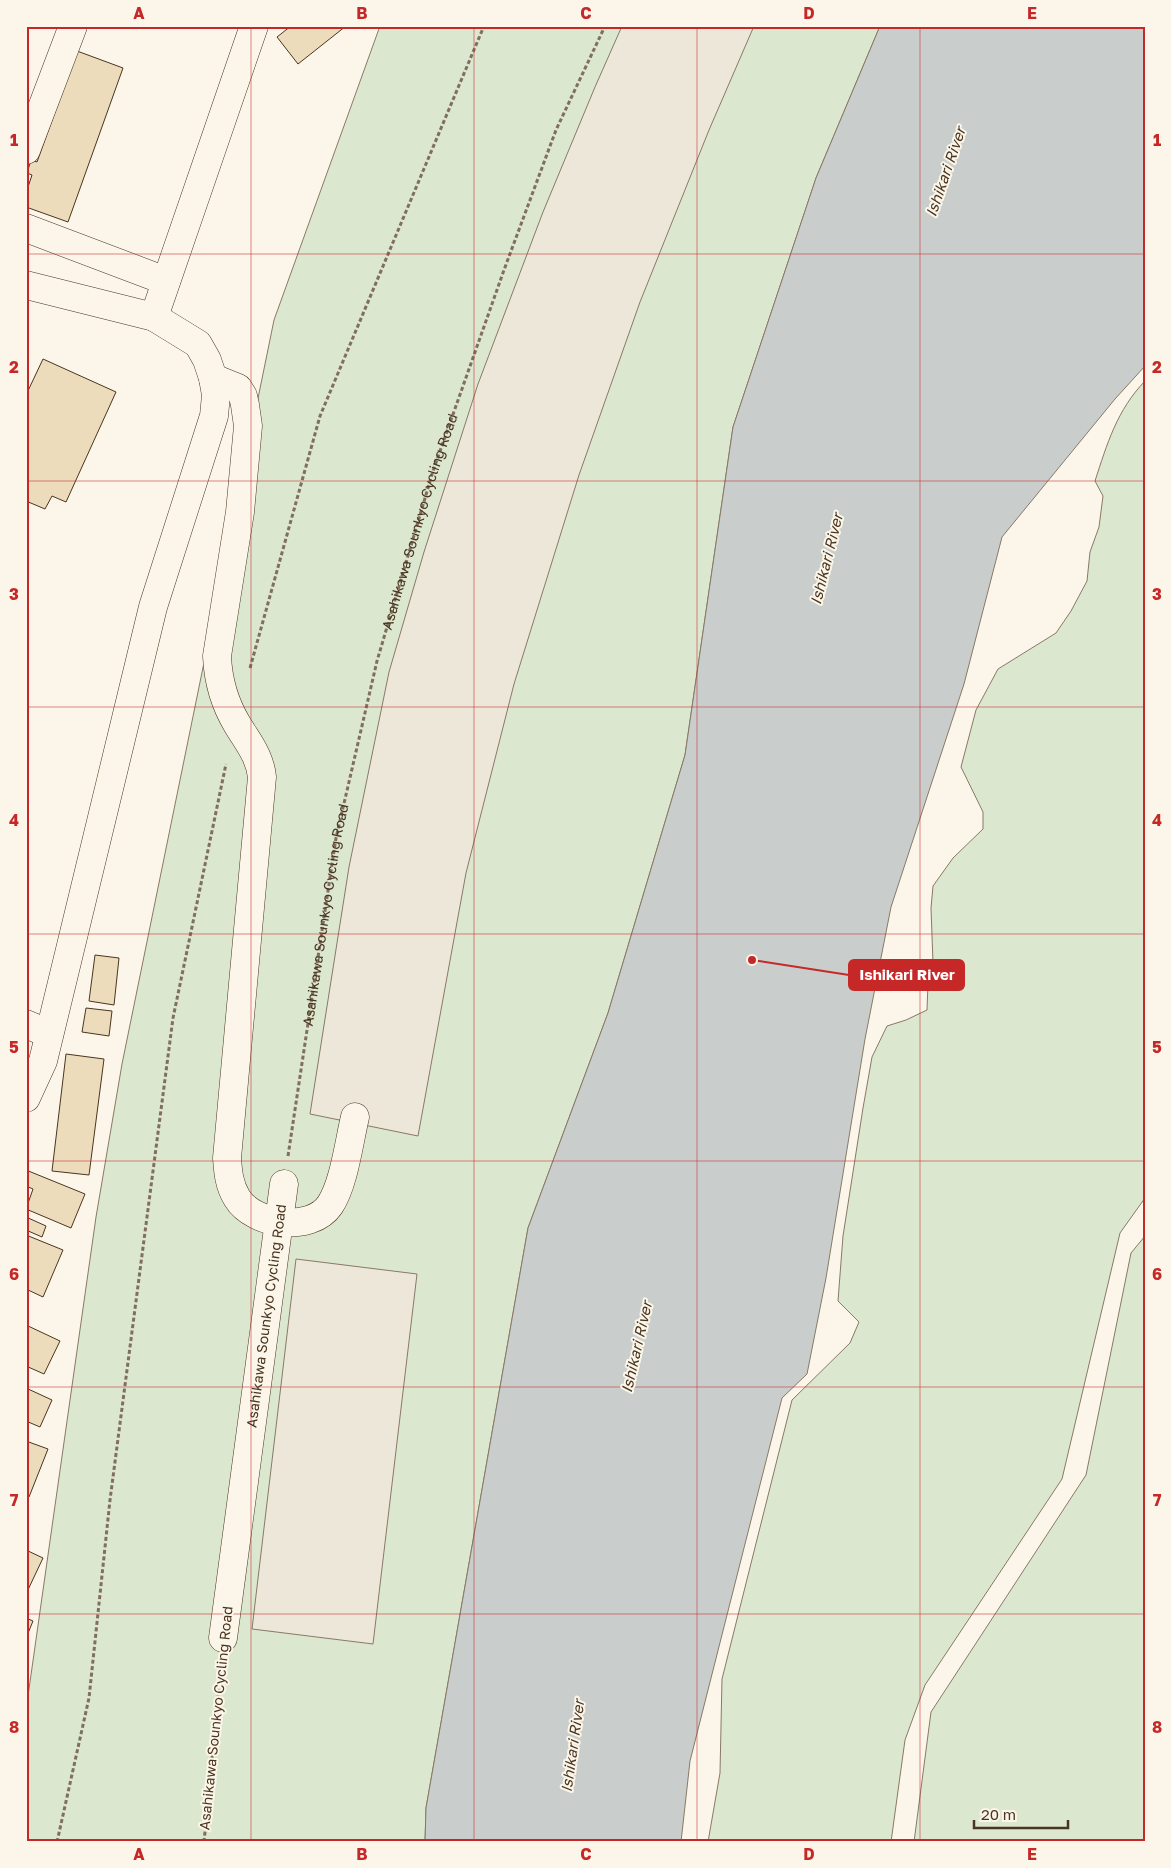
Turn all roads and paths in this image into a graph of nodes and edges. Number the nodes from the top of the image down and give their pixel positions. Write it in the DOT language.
graph roads {
  1 [pos="73,26"];
  2 [pos="254,26"];
  3 [pos="604,26"];
  4 [pos="26,150"];
  5 [pos="26,228"];
  6 [pos="166,281"];
  7 [pos="26,285"];
  8 [pos="154,317"];
  9 [pos="213,378"];
  10 [pos="38,1029"];
  11 [pos="26,1098"];
  12 [pos="355,1117"];
  13 [pos="284,1184"];
  14 [pos="278,1222"];
  15 [pos="223,1638"];
  16 [pos="204,1842"];
  1 -- 4 [label="street"];
  2 -- 6 [label="street"];
  3 -- 13 [label="path, Asahikawa Sounkyo Cycling Road"];
  5 -- 6 [label="street"];
  6 -- 8 [label="street"];
  7 -- 8 [label="street"];
  8 -- 9 [label="street"];
  9 -- 10 [label="street"];
  9 -- 14 [label="street"];
  10 -- 11 [label="street"];
  12 -- 14 [label="street"];
  13 -- 14 [label="street, Asahikawa Sounkyo Cycling Road"];
  14 -- 15 [label="street, Asahikawa Sounkyo Cycling Road"];
  15 -- 16 [label="path, Asahikawa Sounkyo Cycling Road"];
}
